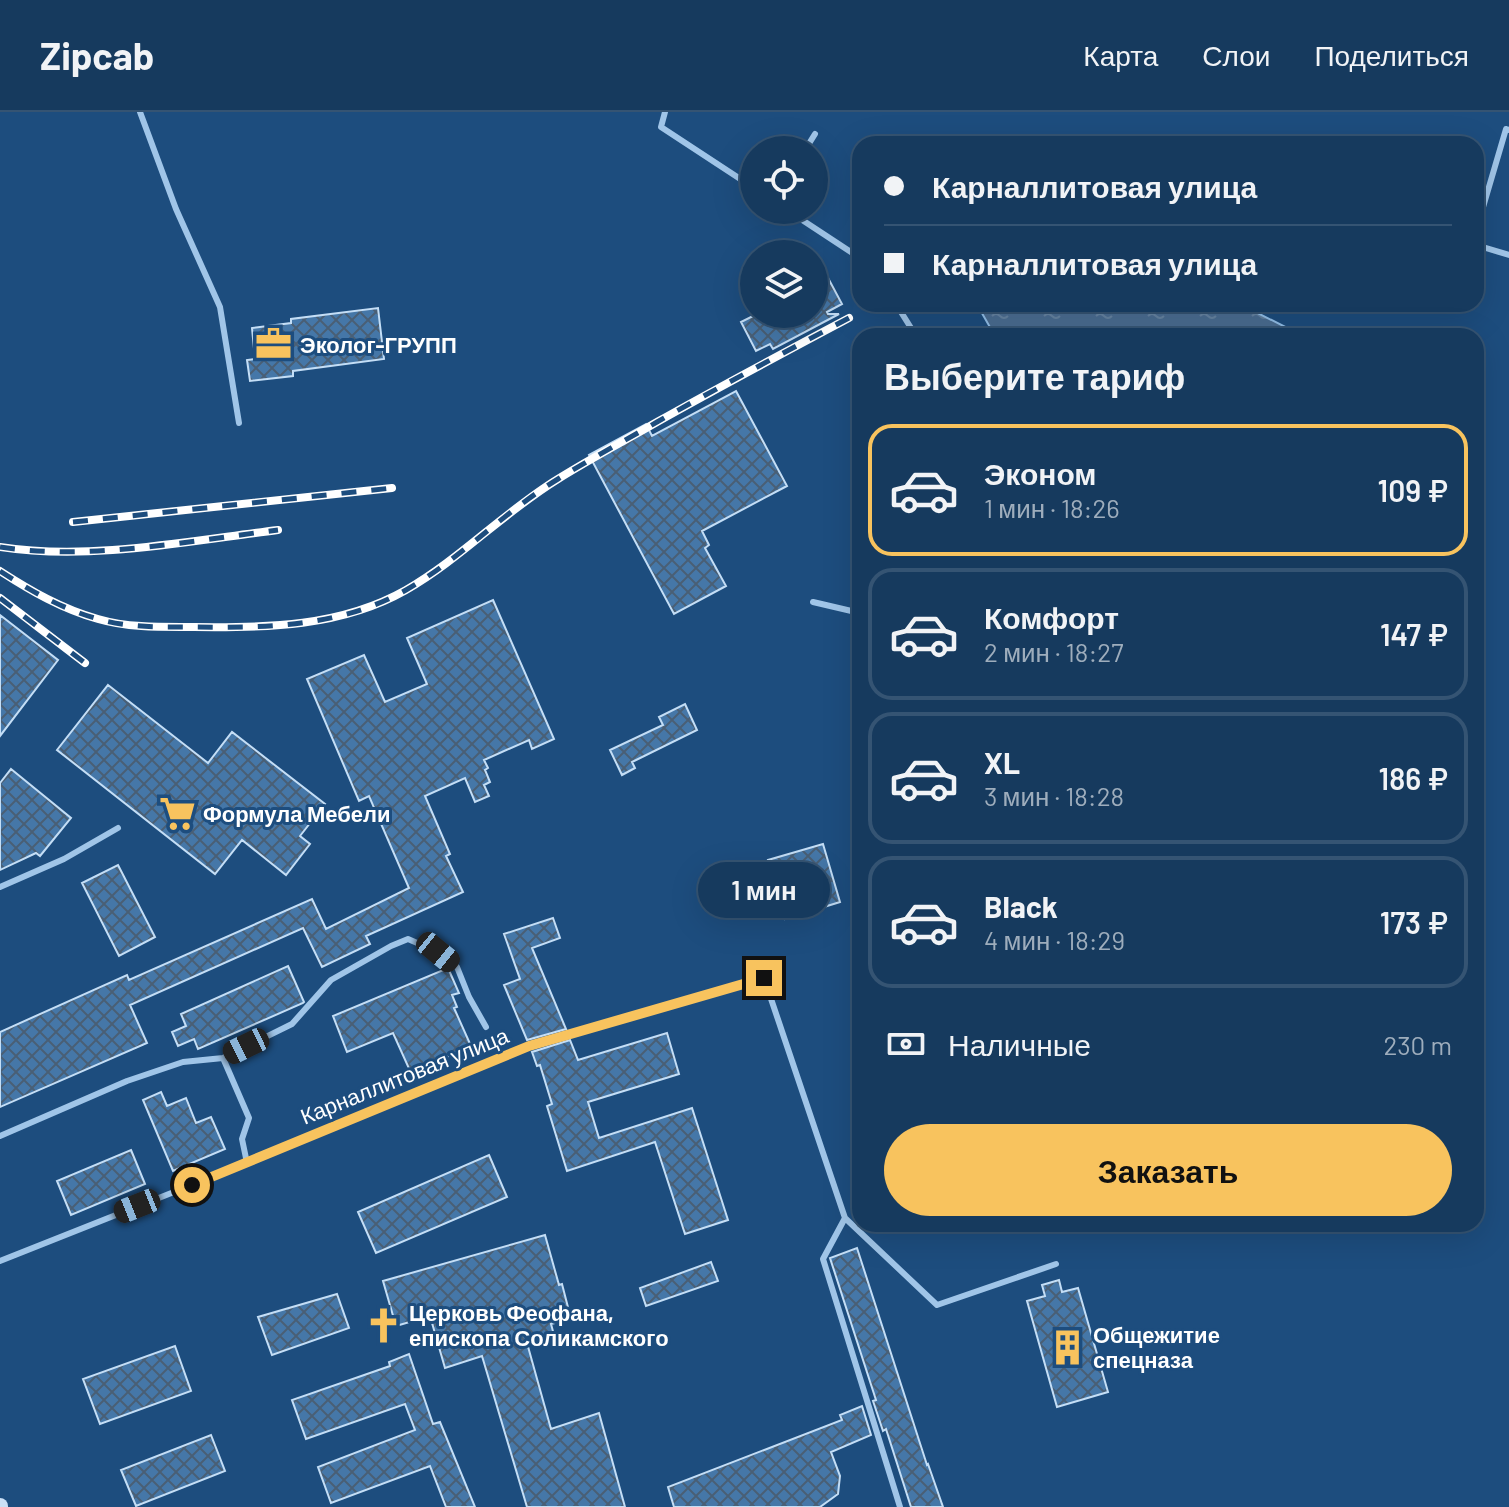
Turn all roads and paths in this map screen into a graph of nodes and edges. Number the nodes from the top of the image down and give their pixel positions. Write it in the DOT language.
graph roads {
  1 [pos="140,112"];
  2 [pos="665,112"];
  3 [pos="1509,130"];
  4 [pos="740,179"];
  5 [pos="1484,204"];
  6 [pos="808,224"];
  7 [pos="1484,247"];
  8 [pos="852,253"];
  9 [pos="1509,255"];
  10 [pos="239,423"];
  11 [pos="813,602"];
  12 [pos="852,611"];
  13 [pos="118,828"];
  14 [pos="0,887"];
  15 [pos="486,1027"];
  16 [pos="223,1058"];
  17 [pos="0,1136"];
  18 [pos="247,1163"];
  19 [pos="845,1218"];
  20 [pos="852,1225"];
  21 [pos="860,1232"];
  22 [pos="0,1261"];
  23 [pos="1056,1264"];
  24 [pos="900,1507"];
  1 -- 10 [label="lane"];
  2 -- 4 [label="lane"];
  3 -- 5 [label="lane"];
  6 -- 8 [label="lane"];
  7 -- 9 [label="lane"];
  11 -- 12 [label="lane"];
  13 -- 14 [label="lane"];
  15 -- 16 [label="lane"];
  16 -- 17 [label="lane"];
  16 -- 18 [label="lane"];
  18 -- 19 [label="lane, Карналлитовая улица"];
  18 -- 22 [label="lane, Карналлитовая улица"];
  19 -- 20 [label="lane, Карналлитовая улица"];
  19 -- 24 [label="lane"];
  21 -- 23 [label="lane, Карналлитовая улица"];
}
